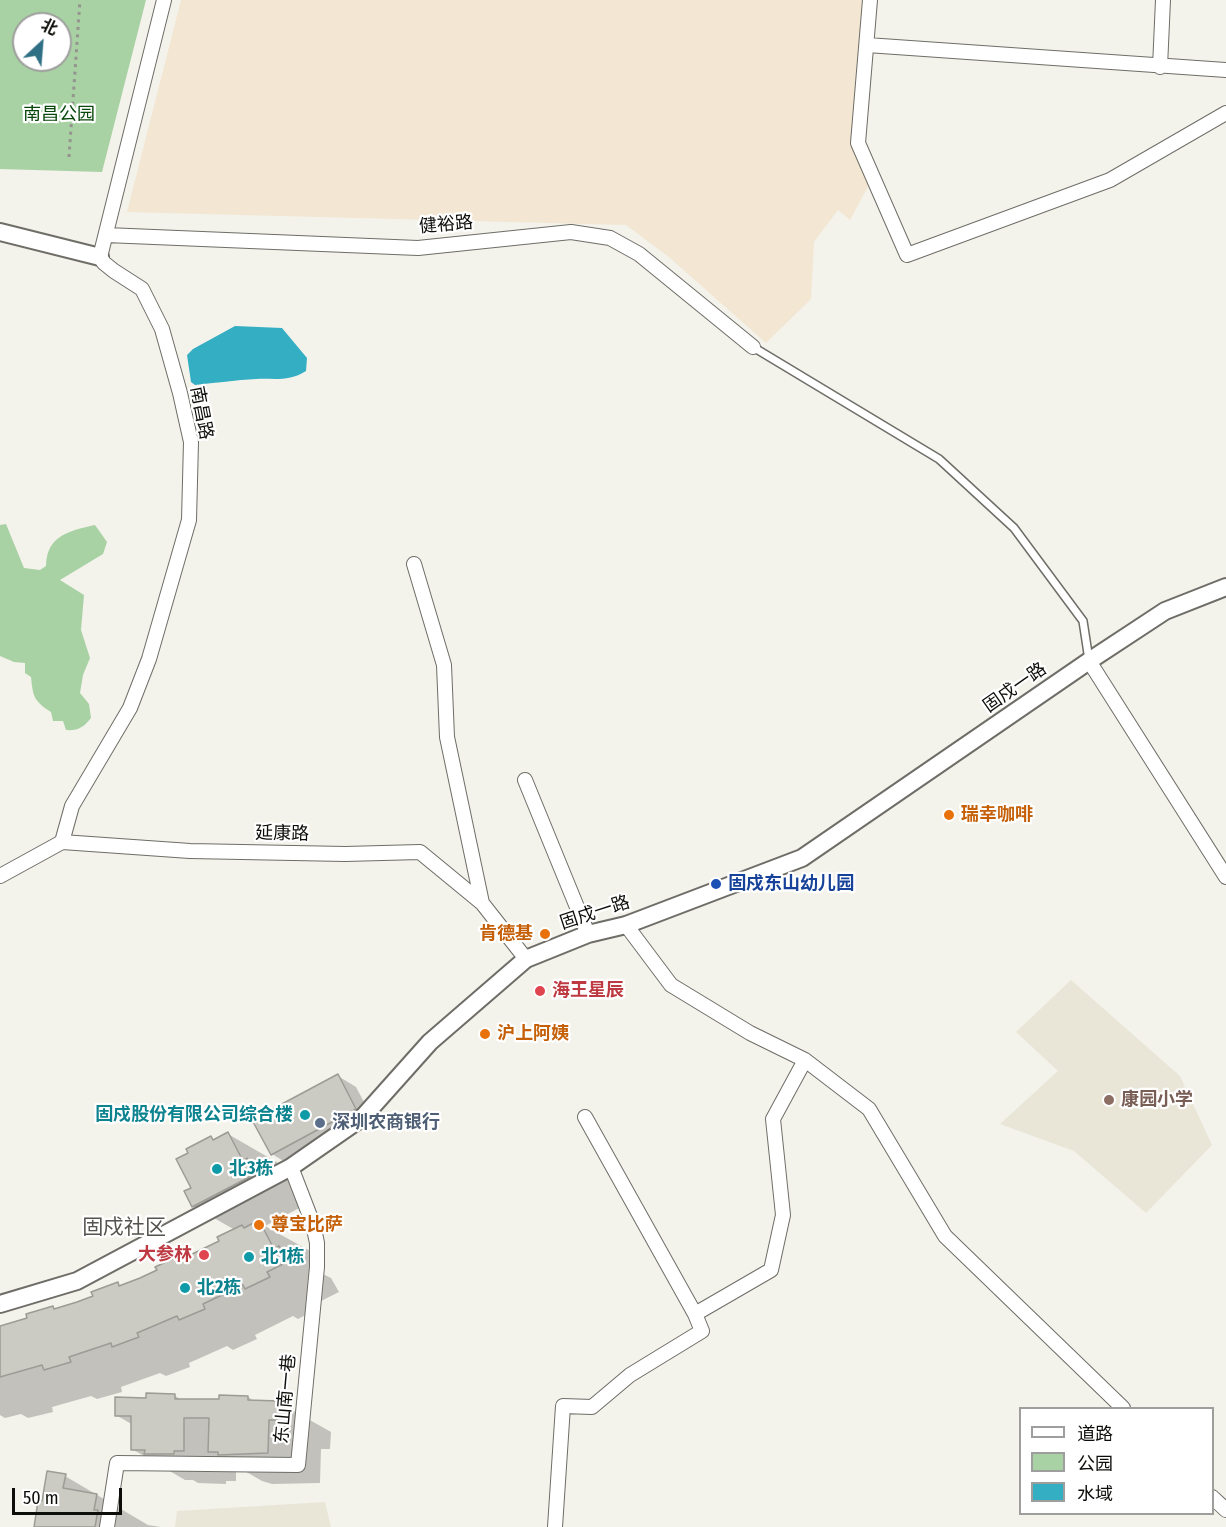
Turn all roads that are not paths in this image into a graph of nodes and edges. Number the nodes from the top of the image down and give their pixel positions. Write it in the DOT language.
graph roads {
  1 [pos="164,0"];
  2 [pos="870,0"];
  3 [pos="1162,0"];
  4 [pos="867,45"];
  5 [pos="1160,67"];
  6 [pos="1226,70"];
  7 [pos="1226,113"];
  8 [pos="0,232"];
  9 [pos="106,235"];
  10 [pos="100,257"];
  11 [pos="753,347"];
  12 [pos="414,564"];
  13 [pos="1226,587"];
  14 [pos="1089,661"];
  15 [pos="525,780"];
  16 [pos="62,842"];
  17 [pos="0,876"];
  18 [pos="1226,877"];
  19 [pos="482,903"];
  20 [pos="626,925"];
  21 [pos="588,934"];
  22 [pos="526,959"];
  23 [pos="805,1060"];
  24 [pos="585,1117"];
  25 [pos="291,1167"];
  26 [pos="0,1304"];
  27 [pos="695,1314"];
  28 [pos="1122,1407"];
  29 [pos="1214,1499"];
  30 [pos="1226,1510"];
  31 [pos="107,1527"];
  32 [pos="555,1527"];
  1 -- 9 [label="street"];
  2 -- 4 [label="street"];
  3 -- 5 [label="street"];
  4 -- 5 [label="street"];
  4 -- 7 [label="street"];
  5 -- 6 [label="street"];
  8 -- 10 [label="street"];
  9 -- 10 [label="street"];
  9 -- 11 [label="street, 健裕路"];
  10 -- 16 [label="street, 南昌路"];
  11 -- 14 [label="lane"];
  12 -- 19 [label="street"];
  13 -- 14 [label="street, 固戍一路"];
  14 -- 18 [label="street"];
  14 -- 20 [label="street, 固戍一路"];
  15 -- 21 [label="street"];
  16 -- 17 [label="street"];
  16 -- 19 [label="street, 延康路"];
  19 -- 22 [label="street, 延康路"];
  20 -- 21 [label="street, 固戍一路"];
  20 -- 23 [label="street"];
  21 -- 22 [label="street, 固戍一路"];
  22 -- 25 [label="street, 固戍一路"];
  23 -- 27 [label="street"];
  23 -- 28 [label="street"];
  24 -- 27 [label="street"];
  25 -- 26 [label="street, 固戍一路"];
  25 -- 31 [label="street, 东山南一巷"];
  27 -- 32 [label="street"];
  29 -- 30 [label="street"];
}
